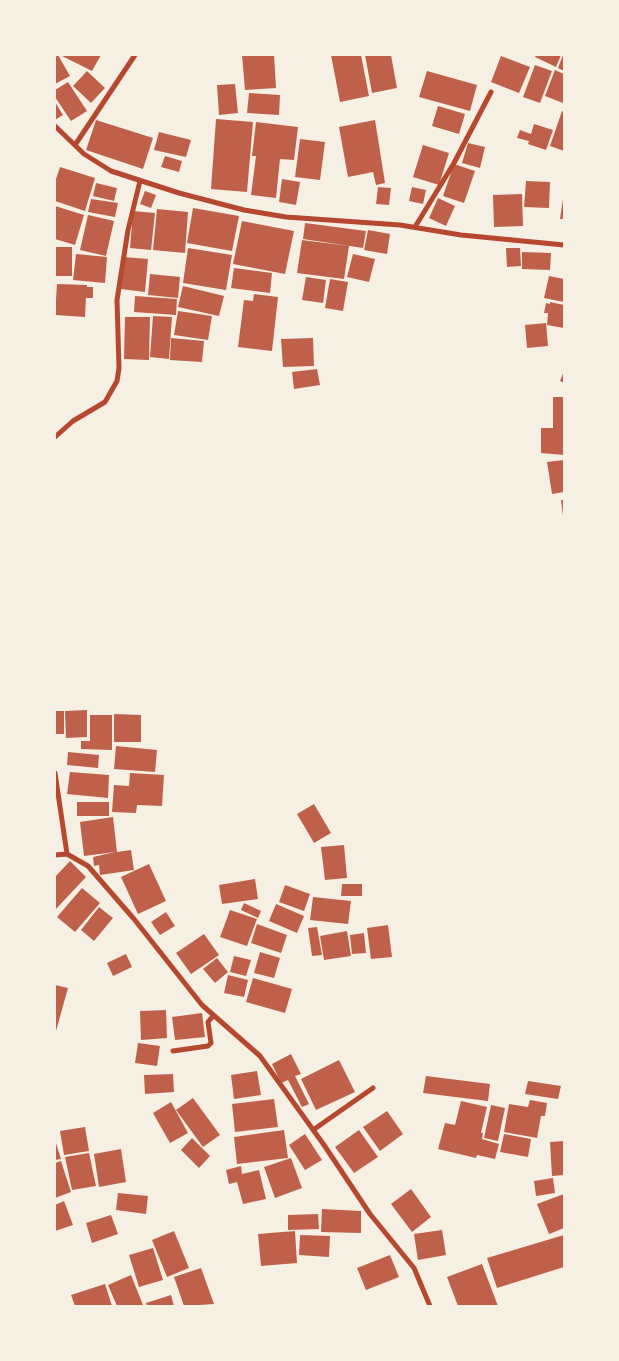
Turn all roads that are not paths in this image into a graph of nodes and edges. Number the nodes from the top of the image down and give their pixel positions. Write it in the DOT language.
graph roads {
  1 [pos="135,55"];
  2 [pos="491,92"];
  3 [pos="55,126"];
  4 [pos="75,145"];
  5 [pos="140,181"];
  6 [pos="415,227"];
  7 [pos="564,245"];
  8 [pos="55,437"];
  9 [pos="55,773"];
  10 [pos="68,854"];
  11 [pos="55,855"];
  12 [pos="213,1016"];
  13 [pos="173,1051"];
  14 [pos="373,1088"];
  15 [pos="313,1130"];
  16 [pos="430,1306"];
  1 -- 4 [label="street"];
  2 -- 6 [label="street"];
  3 -- 4 [label="street"];
  4 -- 5 [label="street"];
  5 -- 6 [label="street"];
  5 -- 8 [label="street"];
  6 -- 7 [label="street"];
  9 -- 10 [label="street"];
  10 -- 11 [label="street"];
  10 -- 12 [label="street"];
  12 -- 13 [label="street"];
  12 -- 15 [label="street"];
  14 -- 15 [label="street"];
  15 -- 16 [label="street"];
}
